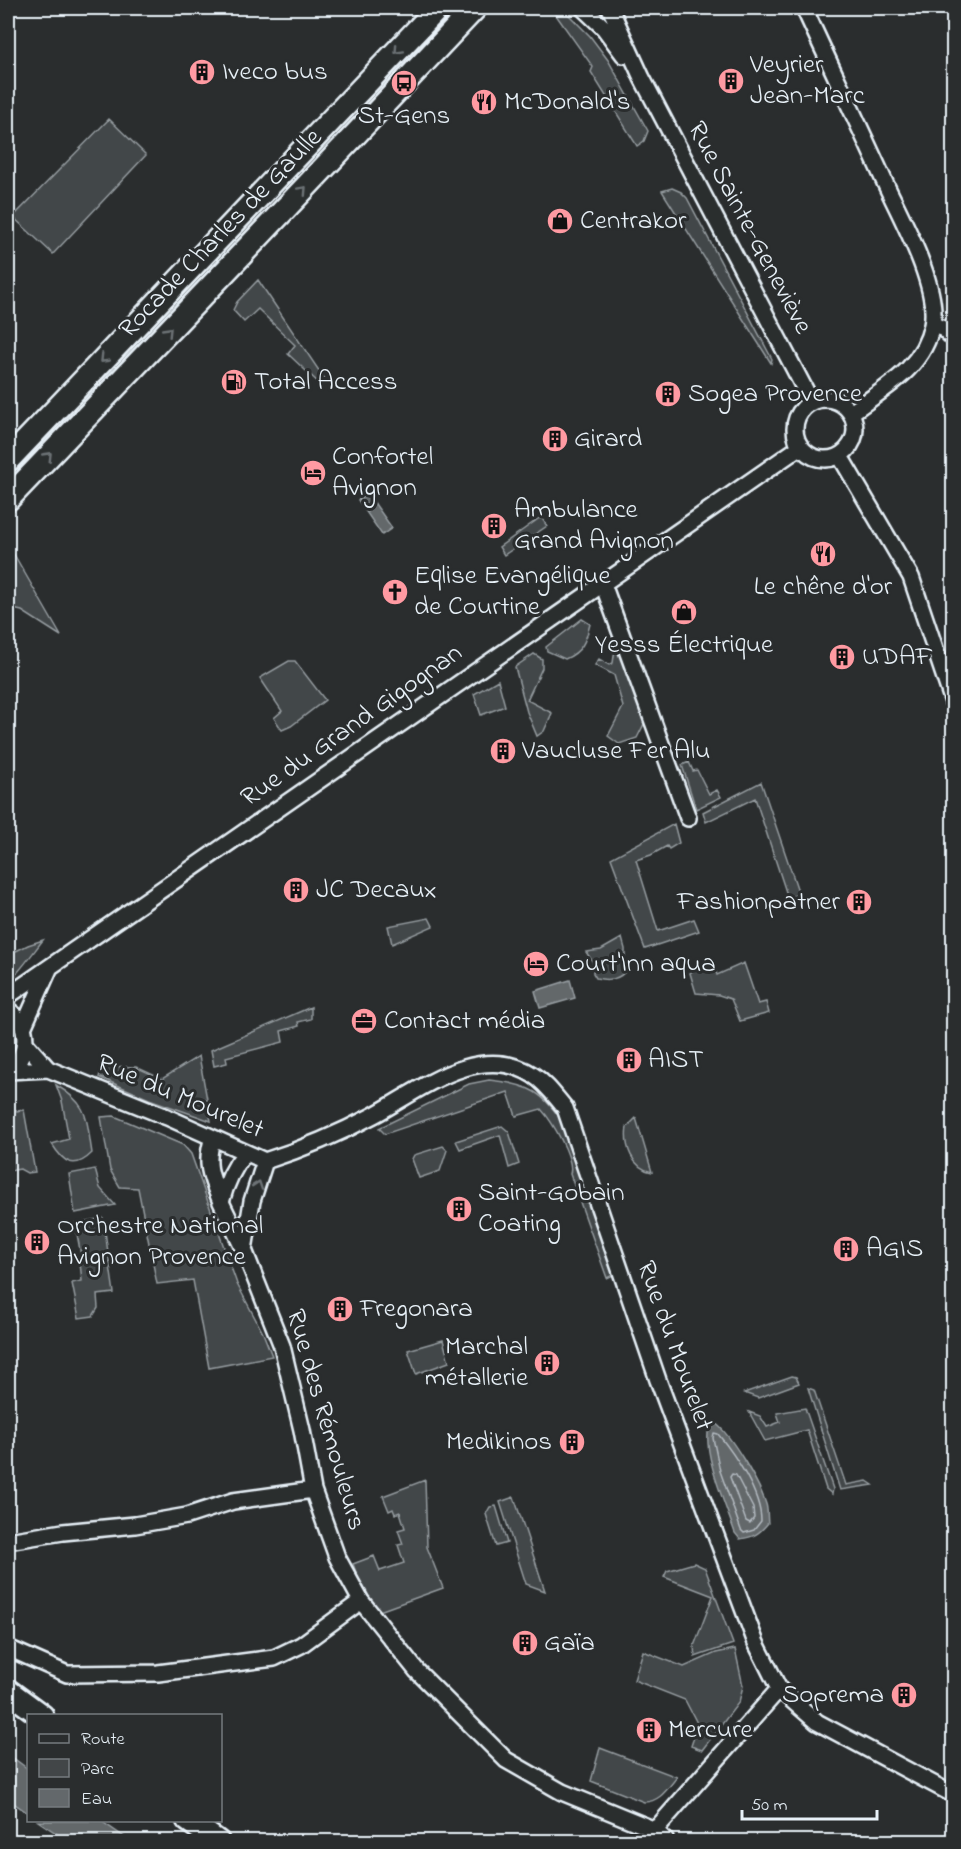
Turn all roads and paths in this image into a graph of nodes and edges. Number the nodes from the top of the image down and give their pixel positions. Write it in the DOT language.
graph roads {
  1 [pos="438,8"];
  2 [pos="475,8"];
  3 [pos="583,8"];
  4 [pos="610,8"];
  5 [pos="804,8"];
  6 [pos="642,78"];
  7 [pos="933,325"];
  8 [pos="954,339"];
  9 [pos="811,401"];
  10 [pos="851,413"];
  11 [pos="800,447"];
  12 [pos="840,456"];
  13 [pos="8,460"];
  14 [pos="8,498"];
  15 [pos="603,584"];
  16 [pos="954,705"];
  17 [pos="687,818"];
  18 [pos="51,964"];
  19 [pos="8,996"];
  20 [pos="8,1010"];
  21 [pos="24,1035"];
  22 [pos="48,1069"];
  23 [pos="8,1071"];
  24 [pos="213,1138"];
  25 [pos="245,1152"];
  26 [pos="265,1161"];
  27 [pos="221,1202"];
  28 [pos="244,1250"];
  29 [pos="313,1490"];
  30 [pos="8,1541"];
  31 [pos="361,1602"];
  32 [pos="8,1648"];
  33 [pos="779,1689"];
  34 [pos="8,1691"];
  35 [pos="39,1714"];
  36 [pos="954,1795"];
  37 [pos="189,1822"];
  38 [pos="655,1830"];
  39 [pos="218,1842"];
  40 [pos="667,1842"];
  1 -- 13 [label="main road, Rocade Charles de Gaulle, one-way"];
  14 -- 2 [label="main road, Rocade Charles de Gaulle, one-way"];
  3 -- 6 [label="street"];
  4 -- 6 [label="street"];
  5 -- 7 [label="street"];
  6 -- 9 [label="street, Rue Sainte-Geneviève"];
  7 -- 8 [label="street"];
  7 -- 10 [label="street"];
  9 -- 10 [label="street"];
  9 -- 11 [label="street"];
  10 -- 12 [label="street"];
  11 -- 12 [label="street"];
  11 -- 15 [label="street, Rue du Grand Gigognan"];
  12 -- 16 [label="street"];
  15 -- 17 [label="street"];
  15 -- 18 [label="street, Rue du Grand Gigognan"];
  18 -- 19 [label="street, Rue du Grand Gigognan"];
  18 -- 21 [label="street"];
  20 -- 21 [label="street, Rue du Mourelet"];
  21 -- 22 [label="street, Rue du Mourelet"];
  21 -- 23 [label="street"];
  22 -- 23 [label="street, Rue du Mourelet"];
  22 -- 24 [label="street, Rue du Mourelet"];
  24 -- 25 [label="street, Rue du Mourelet"];
  24 -- 27 [label="street, Rue des Rémouleurs"];
  25 -- 26 [label="street, Rue du Mourelet"];
  25 -- 27 [label="street"];
  28 -- 26 [label="street, one-way"];
  26 -- 33 [label="street, Rue du Mourelet"];
  27 -- 28 [label="street, Rue des Rémouleurs"];
  28 -- 29 [label="street, Rue des Rémouleurs"];
  29 -- 30 [label="street"];
  29 -- 31 [label="street, Rue des Rémouleurs"];
  31 -- 32 [label="street"];
  31 -- 38 [label="street, Rue des Rémouleurs"];
  33 -- 36 [label="street"];
  33 -- 38 [label="street"];
  34 -- 35 [label="main road"];
  37 -- 39 [label="main road"];
  38 -- 40 [label="street, Rue des Rémouleurs"];
}
